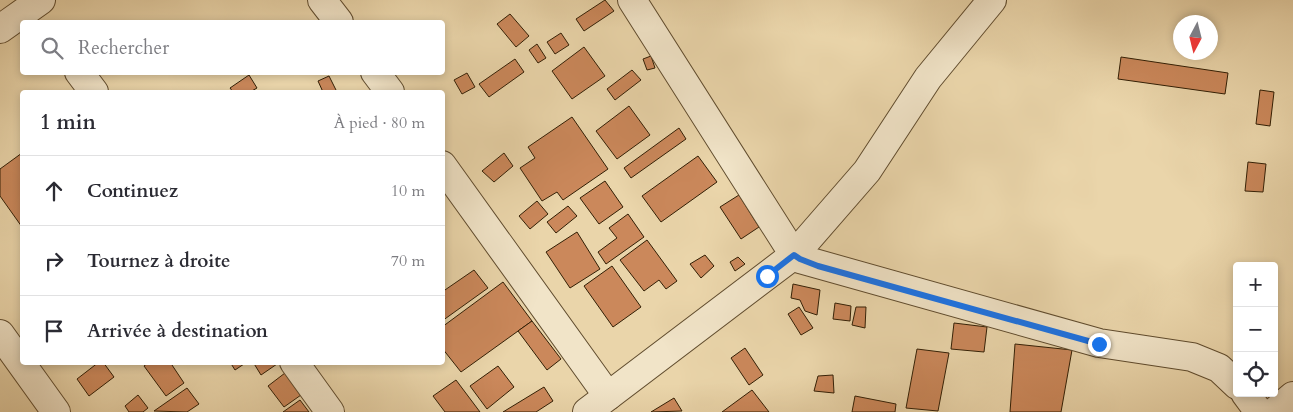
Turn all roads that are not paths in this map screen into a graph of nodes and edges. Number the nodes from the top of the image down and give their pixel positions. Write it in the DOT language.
graph roads {
  1 [pos="322,0"];
  2 [pos="632,0"];
  3 [pos="992,0"];
  4 [pos="38,10"];
  5 [pos="337,20"];
  6 [pos="0,29"];
  7 [pos="81,75"];
  8 [pos="377,75"];
  9 [pos="92,90"];
  10 [pos="388,90"];
  11 [pos="445,170"];
  12 [pos="794,255"];
  13 [pos="0,334"];
  14 [pos="20,362"];
  15 [pos="22,365"];
  16 [pos="296,365"];
  17 [pos="1233,381"];
  18 [pos="1293,396"];
  19 [pos="1248,397"];
  20 [pos="598,404"];
  21 [pos="56,412"];
  22 [pos="330,412"];
  23 [pos="1258,412"];
  24 [pos="1274,412"];
  1 -- 5 [label="street"];
  2 -- 12 [label="street"];
  3 -- 12 [label="street"];
  4 -- 6 [label="street"];
  7 -- 9 [label="street"];
  8 -- 10 [label="street"];
  11 -- 20 [label="street"];
  12 -- 17 [label="street"];
  12 -- 20 [label="street"];
  13 -- 14 [label="street"];
  15 -- 21 [label="street"];
  16 -- 22 [label="street"];
  18 -- 24 [label="street"];
  19 -- 23 [label="street"];
}
